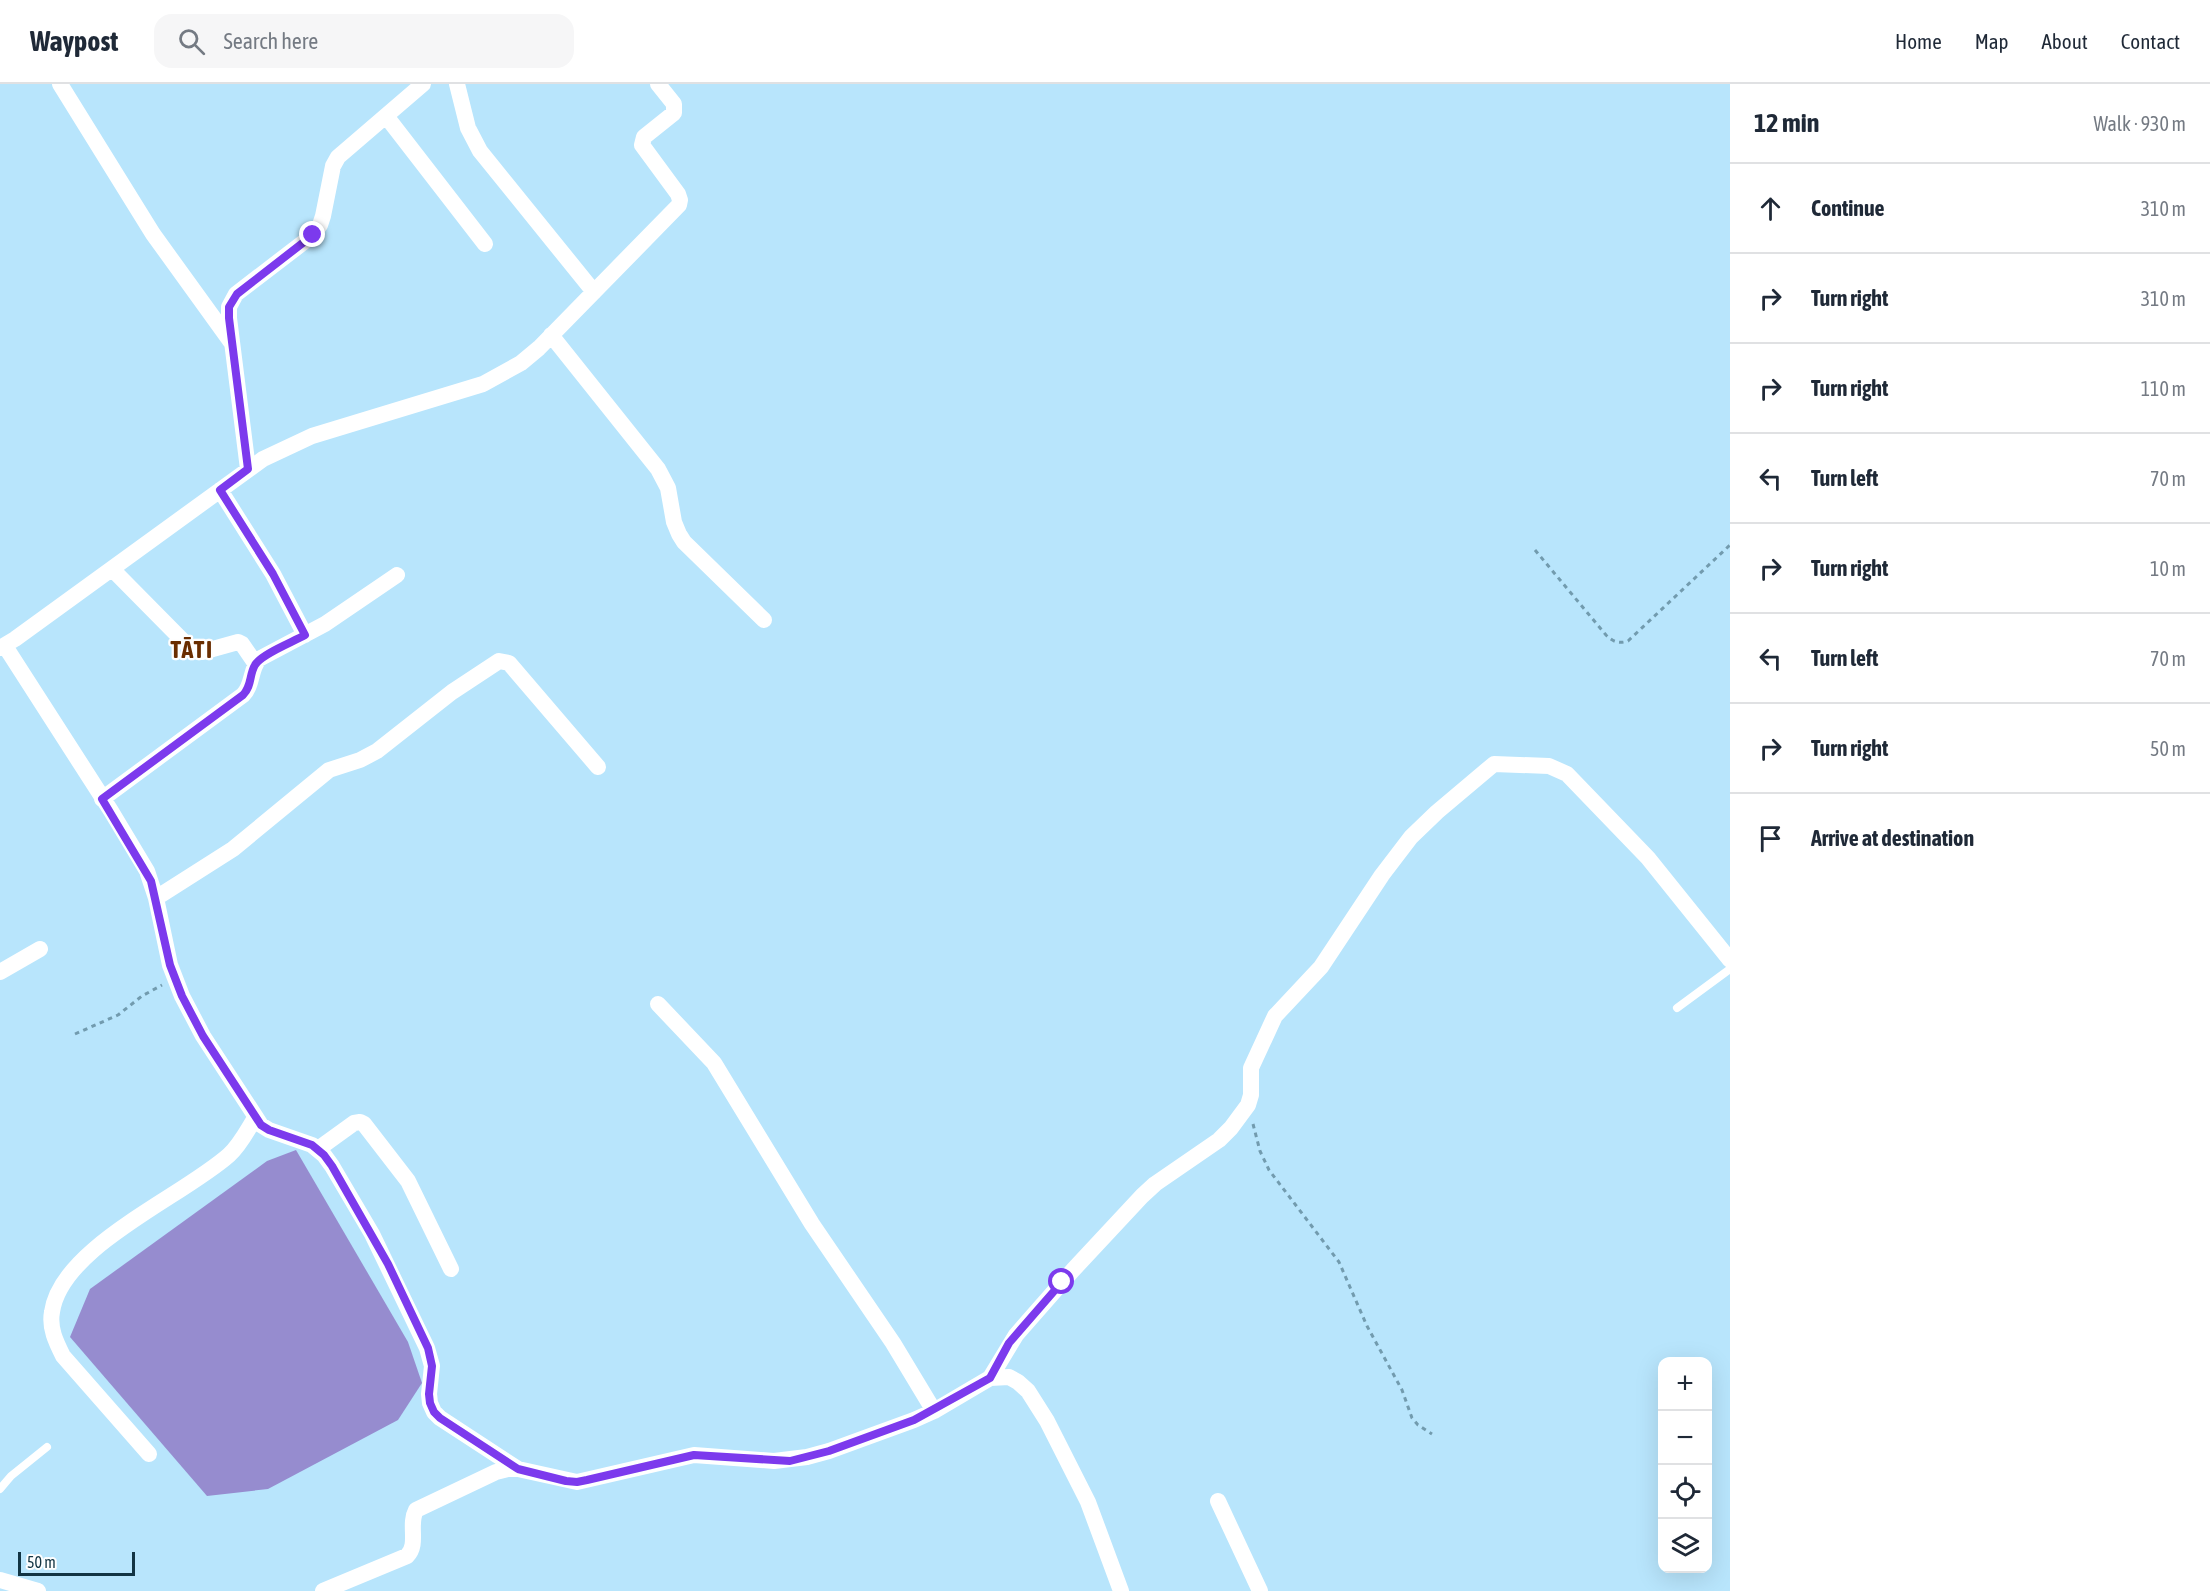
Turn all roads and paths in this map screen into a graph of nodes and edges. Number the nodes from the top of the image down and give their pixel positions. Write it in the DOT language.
graph roads {
  1 [pos="60,84"];
  2 [pos="423,84"];
  3 [pos="457,84"];
  4 [pos="658,84"];
  5 [pos="386,116"];
  6 [pos="485,244"];
  7 [pos="594,292"];
  8 [pos="550,335"];
  9 [pos="232,343"];
  10 [pos="248,469"];
  11 [pos="220,490"];
  12 [pos="1730,545"];
  13 [pos="1534,550"];
  14 [pos="112,568"];
  15 [pos="397,575"];
  16 [pos="764,620"];
  17 [pos="305,635"];
  18 [pos="2,647"];
  19 [pos="255,663"];
  20 [pos="598,767"];
  21 [pos="102,799"];
  22 [pos="156,898"];
  23 [pos="40,949"];
  24 [pos="1730,960"];
  25 [pos="1730,969"];
  26 [pos="0,972"];
  27 [pos="175,979"];
  28 [pos="658,1004"];
  29 [pos="1677,1008"];
  30 [pos="75,1034"];
  31 [pos="1248,1105"];
  32 [pos="255,1118"];
  33 [pos="318,1149"];
  34 [pos="450,1269"];
  35 [pos="990,1378"];
  36 [pos="934,1411"];
  37 [pos="1432,1434"];
  38 [pos="46,1447"];
  39 [pos="149,1454"];
  40 [pos="518,1469"];
  41 [pos="0,1489"];
  42 [pos="1218,1501"];
  43 [pos="0,1580"];
  44 [pos="38,1591"];
  45 [pos="323,1591"];
  46 [pos="1121,1591"];
  47 [pos="1260,1591"];
  1 -- 9 [label="street"];
  2 -- 5 [label="street"];
  3 -- 7 [label="street"];
  4 -- 7 [label="street"];
  5 -- 6 [label="street"];
  5 -- 9 [label="street"];
  7 -- 8 [label="street"];
  8 -- 10 [label="street"];
  8 -- 16 [label="street"];
  9 -- 10 [label="street"];
  10 -- 11 [label="street"];
  11 -- 14 [label="street"];
  11 -- 17 [label="street"];
  12 -- 13 [label="path"];
  14 -- 18 [label="street"];
  14 -- 19 [label="street"];
  15 -- 17 [label="street"];
  17 -- 19 [label="street"];
  18 -- 21 [label="street"];
  19 -- 21 [label="street"];
  20 -- 22 [label="street"];
  21 -- 22 [label="street"];
  22 -- 27 [label="street"];
  23 -- 26 [label="street"];
  24 -- 31 [label="street"];
  25 -- 29 [label="lane"];
  27 -- 30 [label="path"];
  27 -- 32 [label="street"];
  28 -- 36 [label="street"];
  31 -- 35 [label="street"];
  31 -- 37 [label="path"];
  32 -- 33 [label="street"];
  32 -- 39 [label="street"];
  33 -- 34 [label="street"];
  33 -- 40 [label="street"];
  35 -- 36 [label="street"];
  35 -- 46 [label="street"];
  36 -- 40 [label="street"];
  38 -- 41 [label="lane"];
  40 -- 45 [label="street"];
  42 -- 47 [label="street"];
  43 -- 44 [label="street"];
}
